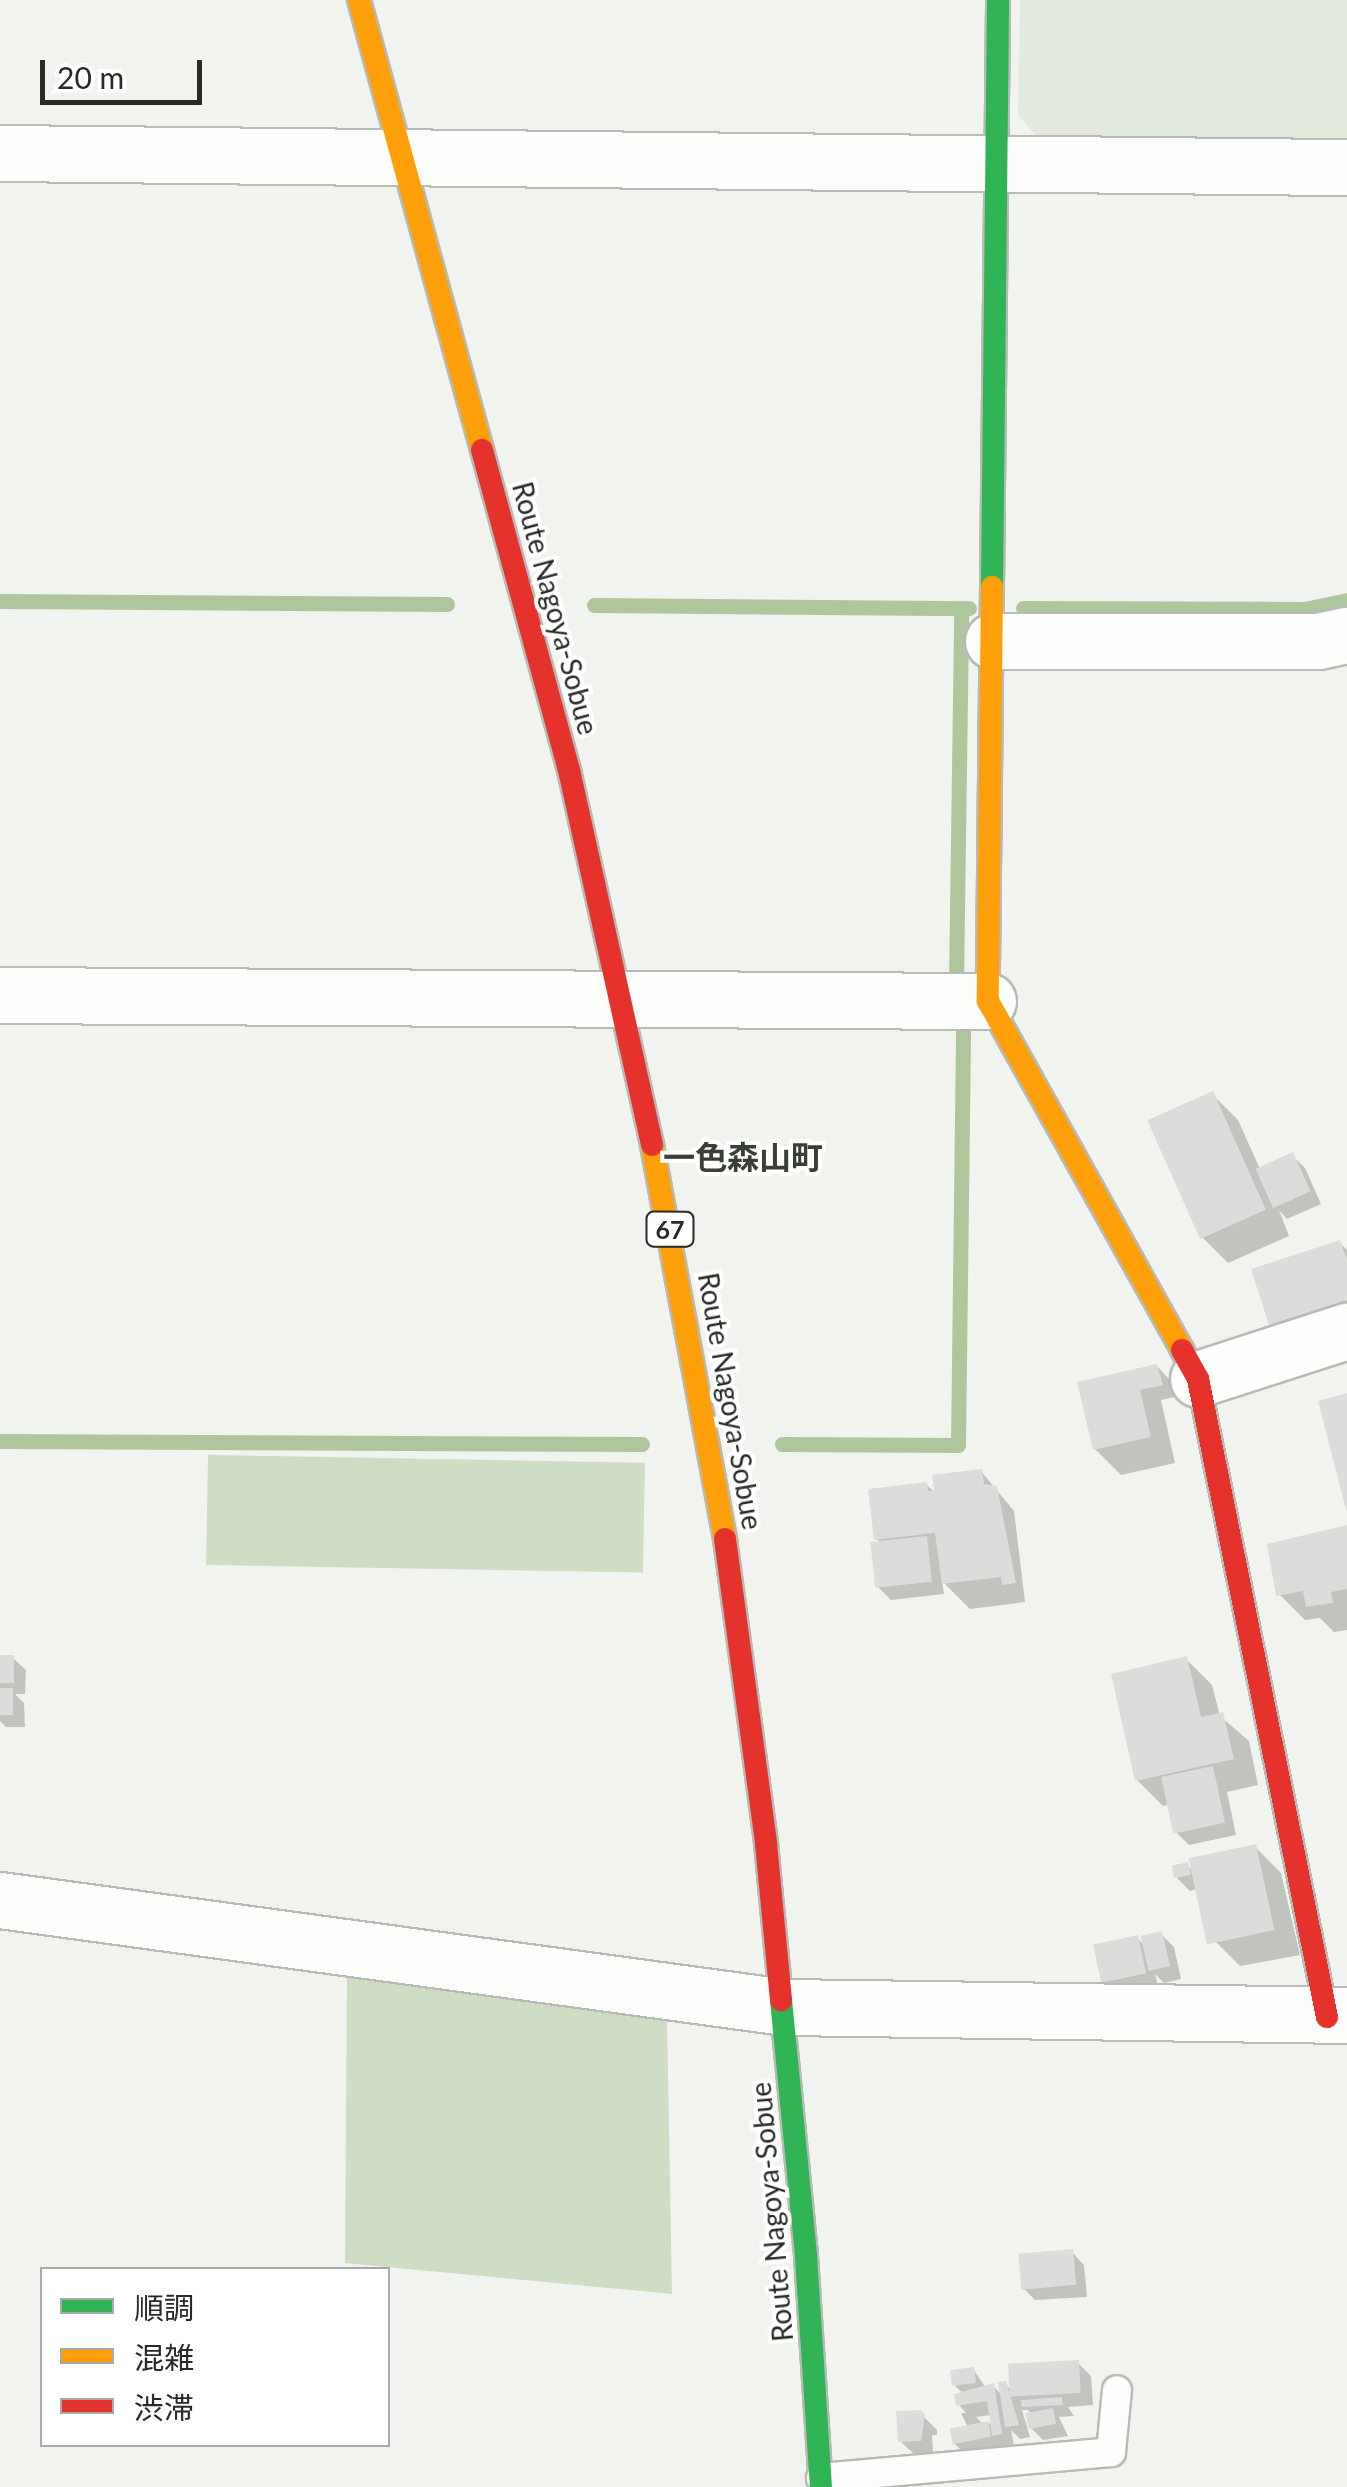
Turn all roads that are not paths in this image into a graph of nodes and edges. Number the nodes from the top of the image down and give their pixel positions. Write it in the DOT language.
graph roads {
  1 [pos="359,0"];
  2 [pos="998,0"];
  3 [pos="0,154"];
  4 [pos="400,156"];
  5 [pos="996,164"];
  6 [pos="1347,168"];
  7 [pos="1347,635"];
  8 [pos="993,641"];
  9 [pos="0,996"];
  10 [pos="620,1000"];
  11 [pos="988,1001"];
  12 [pos="1347,1332"];
  13 [pos="1198,1379"];
  14 [pos="0,1900"];
  15 [pos="784,2007"];
  16 [pos="1337,2016"];
  17 [pos="1117,2390"];
  18 [pos="821,2483"];
  1 -- 4 [label="main road, Route Nagoya-Sobue / 67"];
  2 -- 5 [label="main road"];
  3 -- 4 [label="street"];
  4 -- 5 [label="street"];
  4 -- 10 [label="main road, Route Nagoya-Sobue / 67"];
  5 -- 6 [label="street"];
  5 -- 8 [label="main road"];
  7 -- 8 [label="street"];
  8 -- 11 [label="main road"];
  9 -- 10 [label="street"];
  10 -- 11 [label="street"];
  10 -- 15 [label="main road, Route Nagoya-Sobue / 67"];
  11 -- 13 [label="main road"];
  12 -- 13 [label="street"];
  13 -- 16 [label="main road"];
  14 -- 15 [label="street"];
  15 -- 16 [label="street"];
  15 -- 18 [label="main road, Route Nagoya-Sobue / 67"];
  17 -- 18 [label="lane"];
}
